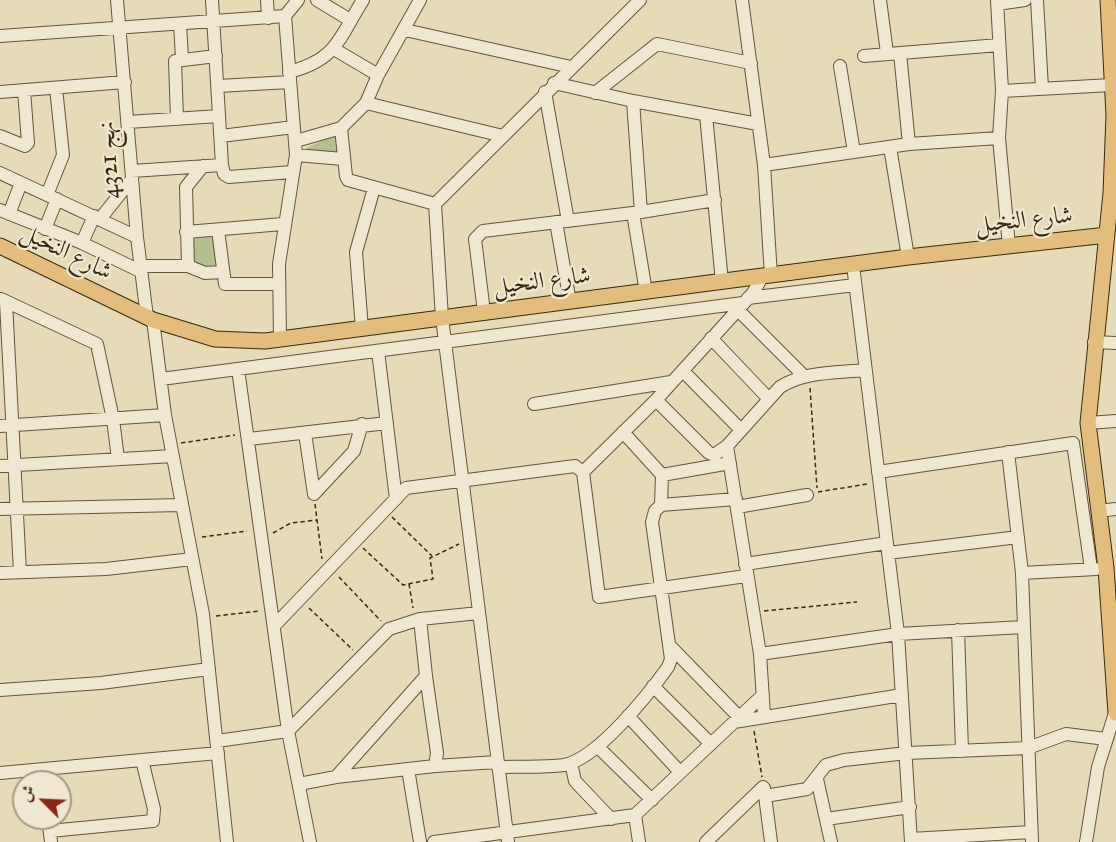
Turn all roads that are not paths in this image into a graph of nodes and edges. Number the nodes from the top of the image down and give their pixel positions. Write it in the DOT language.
graph roads {
  1 [pos="117,0"];
  2 [pos="212,0"];
  3 [pos="267,0"];
  4 [pos="298,0"];
  5 [pos="317,0"];
  6 [pos="363,0"];
  7 [pos="420,0"];
  8 [pos="640,0"];
  9 [pos="742,0"];
  10 [pos="880,0"];
  11 [pos="1025,0"];
  12 [pos="1038,0"];
  13 [pos="1108,0"];
  14 [pos="997,2"];
  15 [pos="285,16"];
  16 [pos="268,18"];
  17 [pos="350,20"];
  18 [pos="214,22"];
  19 [pos="180,24"];
  20 [pos="120,28"];
  21 [pos="405,30"];
  22 [pos="0,36"];
  23 [pos="999,45"];
  24 [pos="334,49"];
  25 [pos="887,53"];
  26 [pos="900,53"];
  27 [pos="216,56"];
  28 [pos="864,56"];
  29 [pos="182,58"];
  30 [pos="751,63"];
  31 [pos="840,66"];
  32 [pos="571,67"];
  33 [pos="378,75"];
  34 [pos="290,77"];
  35 [pos="125,82"];
  36 [pos="554,83"];
  37 [pos="1112,85"];
  38 [pos="218,86"];
  39 [pos="56,88"];
  40 [pos="1042,88"];
  41 [pos="24,90"];
  42 [pos="1002,91"];
  43 [pos="0,92"];
  44 [pos="545,92"];
  45 [pos="596,93"];
  46 [pos="633,101"];
  47 [pos="366,103"];
  48 [pos="706,115"];
  49 [pos="219,116"];
  50 [pos="177,119"];
  51 [pos="128,122"];
  52 [pos="758,124"];
  53 [pos="294,127"];
  54 [pos="341,128"];
  55 [pos="0,136"];
  56 [pos="220,136"];
  57 [pos="503,136"];
  58 [pos="999,138"];
  59 [pos="296,141"];
  60 [pos="909,144"];
  61 [pos="890,147"];
  62 [pos="854,152"];
  63 [pos="296,155"];
  64 [pos="343,159"];
  65 [pos="222,165"];
  66 [pos="764,165"];
  67 [pos="203,166"];
  68 [pos="292,171"];
  69 [pos="0,173"];
  70 [pos="132,175"];
  71 [pos="21,183"];
  72 [pos="374,188"];
  73 [pos="1113,193"];
  74 [pos="52,197"];
  75 [pos="715,200"];
  76 [pos="435,204"];
  77 [pos="4,212"];
  78 [pos="637,213"];
  79 [pos="97,217"];
  80 [pos="562,221"];
  81 [pos="283,224"];
  82 [pos="45,229"];
  83 [pos="218,230"];
  84 [pos="186,232"];
  85 [pos="1107,235"];
  86 [pos="137,237"];
  87 [pos="82,243"];
  88 [pos="0,246"];
  89 [pos="1009,246"];
  90 [pos="908,257"];
  91 [pos="853,265"];
  92 [pos="188,266"];
  93 [pos="140,269"];
  94 [pos="222,272"];
  95 [pos="766,276"];
  96 [pos="722,282"];
  97 [pos="278,284"];
  98 [pos="855,285"];
  99 [pos="646,292"];
  100 [pos="3,300"];
  101 [pos="570,302"];
  102 [pos="743,303"];
  103 [pos="484,312"];
  104 [pos="442,318"];
  105 [pos="150,319"];
  106 [pos="362,329"];
  107 [pos="711,338"];
  108 [pos="280,340"];
  109 [pos="446,342"];
  110 [pos="1094,342"];
  111 [pos="1116,343"];
  112 [pos="378,351"];
  113 [pos="238,369"];
  114 [pos="866,370"];
  115 [pos="683,371"];
  116 [pos="807,376"];
  117 [pos="161,379"];
  118 [pos="671,382"];
  119 [pos="769,399"];
  120 [pos="656,400"];
  121 [pos="534,404"];
  122 [pos="165,415"];
  123 [pos="113,419"];
  124 [pos="1116,421"];
  125 [pos="387,423"];
  126 [pos="1088,423"];
  127 [pos="362,424"];
  128 [pos="6,426"];
  129 [pos="741,430"];
  130 [pos="623,432"];
  131 [pos="305,433"];
  132 [pos="248,436"];
  133 [pos="1090,442"];
  134 [pos="1073,443"];
  135 [pos="727,446"];
  136 [pos="172,450"];
  137 [pos="1008,452"];
  138 [pos="118,459"];
  139 [pos="730,463"];
  140 [pos="6,466"];
  141 [pos="583,472"];
  142 [pos="662,475"];
  143 [pos="878,477"];
  144 [pos="465,479"];
  145 [pos="807,495"];
  146 [pos="396,499"];
  147 [pos="737,503"];
  148 [pos="182,505"];
  149 [pos="661,505"];
  150 [pos="15,508"];
  151 [pos="0,509"];
  152 [pos="1116,509"];
  153 [pos="1098,511"];
  154 [pos="1018,537"];
  155 [pos="887,548"];
  156 [pos="192,559"];
  157 [pos="1098,569"];
  158 [pos="746,570"];
  159 [pos="20,572"];
  160 [pos="0,573"];
  161 [pos="1022,573"];
  162 [pos="660,588"];
  163 [pos="479,613"];
  164 [pos="418,620"];
  165 [pos="274,626"];
  166 [pos="1023,627"];
  167 [pos="958,630"];
  168 [pos="898,634"];
  169 [pos="669,645"];
  170 [pos="760,654"];
  171 [pos="209,669"];
  172 [pos="426,676"];
  173 [pos="652,686"];
  174 [pos="0,690"];
  175 [pos="763,695"];
  176 [pos="902,695"];
  177 [pos="1115,713"];
  178 [pos="628,716"];
  179 [pos="748,718"];
  180 [pos="288,731"];
  181 [pos="1106,738"];
  182 [pos="711,744"];
  183 [pos="218,747"];
  184 [pos="598,747"];
  185 [pos="1028,747"];
  186 [pos="962,751"];
  187 [pos="907,753"];
  188 [pos="142,760"];
  189 [pos="571,763"];
  190 [pos="498,765"];
  191 [pos="435,766"];
  192 [pos="408,769"];
  193 [pos="72,771"];
  194 [pos="680,772"];
  195 [pos="336,777"];
  196 [pos="817,779"];
  197 [pos="299,784"];
  198 [pos="764,791"];
  199 [pos="652,800"];
  200 [pos="910,807"];
  201 [pos="636,815"];
  202 [pos="610,819"];
  203 [pos="826,819"];
  204 [pos="50,837"];
  205 [pos="507,837"];
  206 [pos="1031,837"];
  207 [pos="911,840"];
  208 [pos="227,842"];
  209 [pos="310,842"];
  210 [pos="420,842"];
  211 [pos="434,842"];
  212 [pos="639,842"];
  213 [pos="706,842"];
  214 [pos="771,842"];
  215 [pos="831,842"];
  216 [pos="1086,842"];
  1 -- 20 [label="street, نهج 4321"];
  2 -- 18 [label="street"];
  3 -- 16 [label="street"];
  4 -- 15 [label="street"];
  5 -- 17 [label="street"];
  6 -- 17 [label="street"];
  7 -- 21 [label="street"];
  8 -- 32 [label="street"];
  9 -- 30 [label="street"];
  10 -- 25 [label="street"];
  11 -- 14 [label="street"];
  12 -- 40 [label="street"];
  13 -- 37 [label="main road"];
  14 -- 23 [label="street"];
  15 -- 16 [label="street"];
  15 -- 34 [label="street"];
  16 -- 18 [label="street"];
  17 -- 24 [label="street"];
  18 -- 19 [label="street"];
  18 -- 27 [label="street"];
  19 -- 20 [label="street"];
  19 -- 29 [label="street"];
  20 -- 22 [label="street"];
  20 -- 35 [label="street, نهج 4321"];
  21 -- 32 [label="street"];
  21 -- 33 [label="street"];
  23 -- 26 [label="street"];
  23 -- 42 [label="street"];
  24 -- 33 [label="street"];
  24 -- 34 [label="street"];
  25 -- 26 [label="street"];
  25 -- 28 [label="street"];
  26 -- 60 [label="street"];
  27 -- 29 [label="street"];
  27 -- 38 [label="street"];
  29 -- 50 [label="street"];
  30 -- 45 [label="street"];
  30 -- 52 [label="street"];
  31 -- 62 [label="street"];
  32 -- 36 [label="street"];
  33 -- 47 [label="street"];
  34 -- 38 [label="street"];
  34 -- 53 [label="street"];
  35 -- 39 [label="street"];
  35 -- 51 [label="street, نهج 4321"];
  36 -- 44 [label="street"];
  36 -- 45 [label="street"];
  37 -- 40 [label="street"];
  37 -- 73 [label="main road"];
  38 -- 49 [label="street"];
  39 -- 41 [label="street"];
  39 -- 74 [label="street"];
  40 -- 42 [label="street"];
  41 -- 43 [label="street"];
  41 -- 55 [label="street"];
  42 -- 58 [label="street"];
  44 -- 57 [label="street"];
  44 -- 80 [label="street"];
  45 -- 46 [label="street"];
  46 -- 48 [label="street"];
  46 -- 78 [label="street"];
  47 -- 54 [label="street"];
  47 -- 57 [label="street"];
  48 -- 52 [label="street"];
  48 -- 75 [label="street"];
  49 -- 50 [label="street"];
  49 -- 56 [label="street"];
  50 -- 51 [label="street"];
  51 -- 70 [label="street, نهج 4321"];
  52 -- 66 [label="street"];
  53 -- 56 [label="street"];
  53 -- 59 [label="street"];
  54 -- 59 [label="street"];
  54 -- 64 [label="street"];
  56 -- 65 [label="street"];
  57 -- 76 [label="street"];
  58 -- 60 [label="street"];
  58 -- 89 [label="street"];
  59 -- 63 [label="street"];
  60 -- 61 [label="street"];
  61 -- 62 [label="street"];
  61 -- 90 [label="street"];
  62 -- 66 [label="street"];
  63 -- 64 [label="street"];
  63 -- 68 [label="street"];
  64 -- 72 [label="street"];
  65 -- 67 [label="street"];
  65 -- 68 [label="street"];
  66 -- 95 [label="street"];
  67 -- 70 [label="street"];
  67 -- 84 [label="street"];
  68 -- 81 [label="street"];
  69 -- 71 [label="street"];
  70 -- 79 [label="street"];
  70 -- 86 [label="street, نهج 4321"];
  71 -- 74 [label="street"];
  71 -- 77 [label="street"];
  72 -- 76 [label="street"];
  72 -- 106 [label="street"];
  73 -- 85 [label="main road"];
  74 -- 79 [label="street"];
  74 -- 82 [label="street"];
  75 -- 78 [label="street"];
  75 -- 96 [label="street"];
  76 -- 104 [label="street"];
  77 -- 82 [label="street"];
  78 -- 80 [label="street"];
  78 -- 99 [label="street"];
  79 -- 86 [label="street"];
  79 -- 87 [label="street"];
  80 -- 101 [label="street"];
  80 -- 103 [label="street"];
  81 -- 83 [label="street"];
  81 -- 97 [label="street"];
  82 -- 87 [label="street"];
  83 -- 84 [label="street"];
  83 -- 94 [label="street"];
  84 -- 92 [label="street"];
  85 -- 89 [label="main road, شارع النخيل"];
  85 -- 110 [label="main road"];
  86 -- 93 [label="street, نهج 4321"];
  87 -- 93 [label="street"];
  88 -- 105 [label="main road, شارع النخيل"];
  89 -- 90 [label="main road, شارع النخيل"];
  90 -- 91 [label="main road, شارع النخيل"];
  91 -- 95 [label="main road, شارع النخيل"];
  91 -- 98 [label="street"];
  92 -- 93 [label="street"];
  92 -- 94 [label="street"];
  93 -- 105 [label="street, نهج 4321"];
  94 -- 97 [label="street"];
  95 -- 96 [label="main road, شارع النخيل"];
  95 -- 102 [label="street"];
  96 -- 99 [label="main road, شارع النخيل"];
  97 -- 108 [label="street"];
  98 -- 102 [label="street"];
  98 -- 114 [label="street"];
  99 -- 101 [label="main road, شارع النخيل"];
  100 -- 123 [label="street"];
  100 -- 128 [label="street"];
  101 -- 103 [label="main road, شارع النخيل"];
  102 -- 107 [label="street"];
  102 -- 109 [label="street"];
  102 -- 116 [label="street"];
  103 -- 104 [label="main road, شارع النخيل"];
  104 -- 106 [label="main road, شارع النخيل"];
  104 -- 109 [label="street"];
  105 -- 108 [label="main road, شارع النخيل"];
  105 -- 117 [label="street, نهج 4321"];
  106 -- 108 [label="main road, شارع النخيل"];
  107 -- 115 [label="street"];
  107 -- 119 [label="street"];
  109 -- 112 [label="street"];
  109 -- 144 [label="street"];
  110 -- 111 [label="street"];
  110 -- 126 [label="main road"];
  112 -- 113 [label="street"];
  112 -- 125 [label="street"];
  113 -- 117 [label="street"];
  113 -- 132 [label="street"];
  114 -- 116 [label="street"];
  114 -- 143 [label="street"];
  115 -- 118 [label="street"];
  115 -- 129 [label="street"];
  116 -- 119 [label="street"];
  117 -- 122 [label="street, نهج 4321"];
  118 -- 120 [label="street"];
  118 -- 121 [label="street"];
  119 -- 129 [label="street"];
  120 -- 130 [label="street"];
  120 -- 135 [label="street"];
  122 -- 123 [label="street"];
  122 -- 136 [label="street, نهج 4321"];
  123 -- 128 [label="street"];
  123 -- 138 [label="street"];
  124 -- 126 [label="street"];
  125 -- 127 [label="street"];
  125 -- 146 [label="street"];
  126 -- 133 [label="main road"];
  127 -- 131 [label="street"];
  127 -- 131 [label="street"];
  128 -- 140 [label="street"];
  129 -- 135 [label="street"];
  130 -- 141 [label="street"];
  130 -- 142 [label="street"];
  131 -- 132 [label="street"];
  132 -- 165 [label="street"];
  133 -- 134 [label="street"];
  133 -- 153 [label="main road"];
  134 -- 137 [label="street"];
  134 -- 157 [label="street"];
  135 -- 139 [label="street"];
  136 -- 138 [label="street"];
  136 -- 148 [label="street, نهج 4321"];
  137 -- 143 [label="street"];
  137 -- 154 [label="street"];
  138 -- 140 [label="street"];
  139 -- 142 [label="street"];
  139 -- 147 [label="street"];
  140 -- 150 [label="street"];
  141 -- 144 [label="street"];
  141 -- 162 [label="street"];
  142 -- 149 [label="street"];
  143 -- 155 [label="street"];
  144 -- 146 [label="street"];
  144 -- 163 [label="street"];
  145 -- 147 [label="street"];
  146 -- 165 [label="street"];
  147 -- 149 [label="street"];
  147 -- 158 [label="street"];
  148 -- 150 [label="street"];
  148 -- 156 [label="street, نهج 4321"];
  149 -- 162 [label="street"];
  150 -- 151 [label="street"];
  150 -- 159 [label="street"];
  152 -- 153 [label="street"];
  153 -- 157 [label="main road"];
  154 -- 155 [label="street"];
  154 -- 161 [label="street"];
  155 -- 158 [label="street"];
  155 -- 168 [label="street"];
  156 -- 159 [label="street"];
  156 -- 171 [label="street, نهج 4321"];
  157 -- 161 [label="street"];
  157 -- 177 [label="main road"];
  158 -- 162 [label="street"];
  158 -- 170 [label="street"];
  159 -- 160 [label="street"];
  161 -- 166 [label="street"];
  162 -- 169 [label="street"];
  163 -- 164 [label="street"];
  163 -- 190 [label="street"];
  164 -- 172 [label="street"];
  164 -- 180 [label="street"];
  165 -- 180 [label="street"];
  166 -- 167 [label="street"];
  166 -- 185 [label="street"];
  167 -- 168 [label="street"];
  167 -- 186 [label="street"];
  168 -- 170 [label="street"];
  168 -- 176 [label="street"];
  169 -- 173 [label="street"];
  169 -- 179 [label="street"];
  170 -- 175 [label="street"];
  171 -- 174 [label="street"];
  171 -- 183 [label="street, نهج 4321"];
  172 -- 191 [label="street"];
  172 -- 195 [label="street"];
  173 -- 178 [label="street"];
  173 -- 182 [label="street"];
  175 -- 179 [label="street"];
  175 -- 179 [label="street"];
  176 -- 179 [label="street"];
  176 -- 187 [label="street"];
  177 -- 181 [label="street"];
  178 -- 184 [label="street"];
  178 -- 194 [label="street"];
  179 -- 182 [label="street"];
  180 -- 183 [label="street"];
  180 -- 197 [label="street"];
  181 -- 185 [label="street"];
  181 -- 216 [label="street"];
  182 -- 194 [label="street"];
  183 -- 188 [label="street"];
  183 -- 208 [label="street, نهج 4321"];
  184 -- 189 [label="street"];
  184 -- 199 [label="street"];
  185 -- 186 [label="street"];
  185 -- 206 [label="street"];
  186 -- 187 [label="street"];
  187 -- 196 [label="street"];
  187 -- 200 [label="street"];
  188 -- 193 [label="street"];
  188 -- 204 [label="street"];
  189 -- 190 [label="street"];
  189 -- 202 [label="street"];
  190 -- 191 [label="street"];
  190 -- 205 [label="street"];
  191 -- 192 [label="street"];
  192 -- 195 [label="street"];
  192 -- 210 [label="street"];
  194 -- 199 [label="street"];
  195 -- 197 [label="street"];
  196 -- 198 [label="street"];
  196 -- 203 [label="street"];
  197 -- 209 [label="street"];
  198 -- 213 [label="street"];
  198 -- 214 [label="street"];
  199 -- 201 [label="street"];
  200 -- 203 [label="street"];
  200 -- 207 [label="street"];
  201 -- 202 [label="street"];
  201 -- 212 [label="street"];
  202 -- 205 [label="street"];
  203 -- 215 [label="street"];
  205 -- 211 [label="street"];
  206 -- 207 [label="street"];
}
